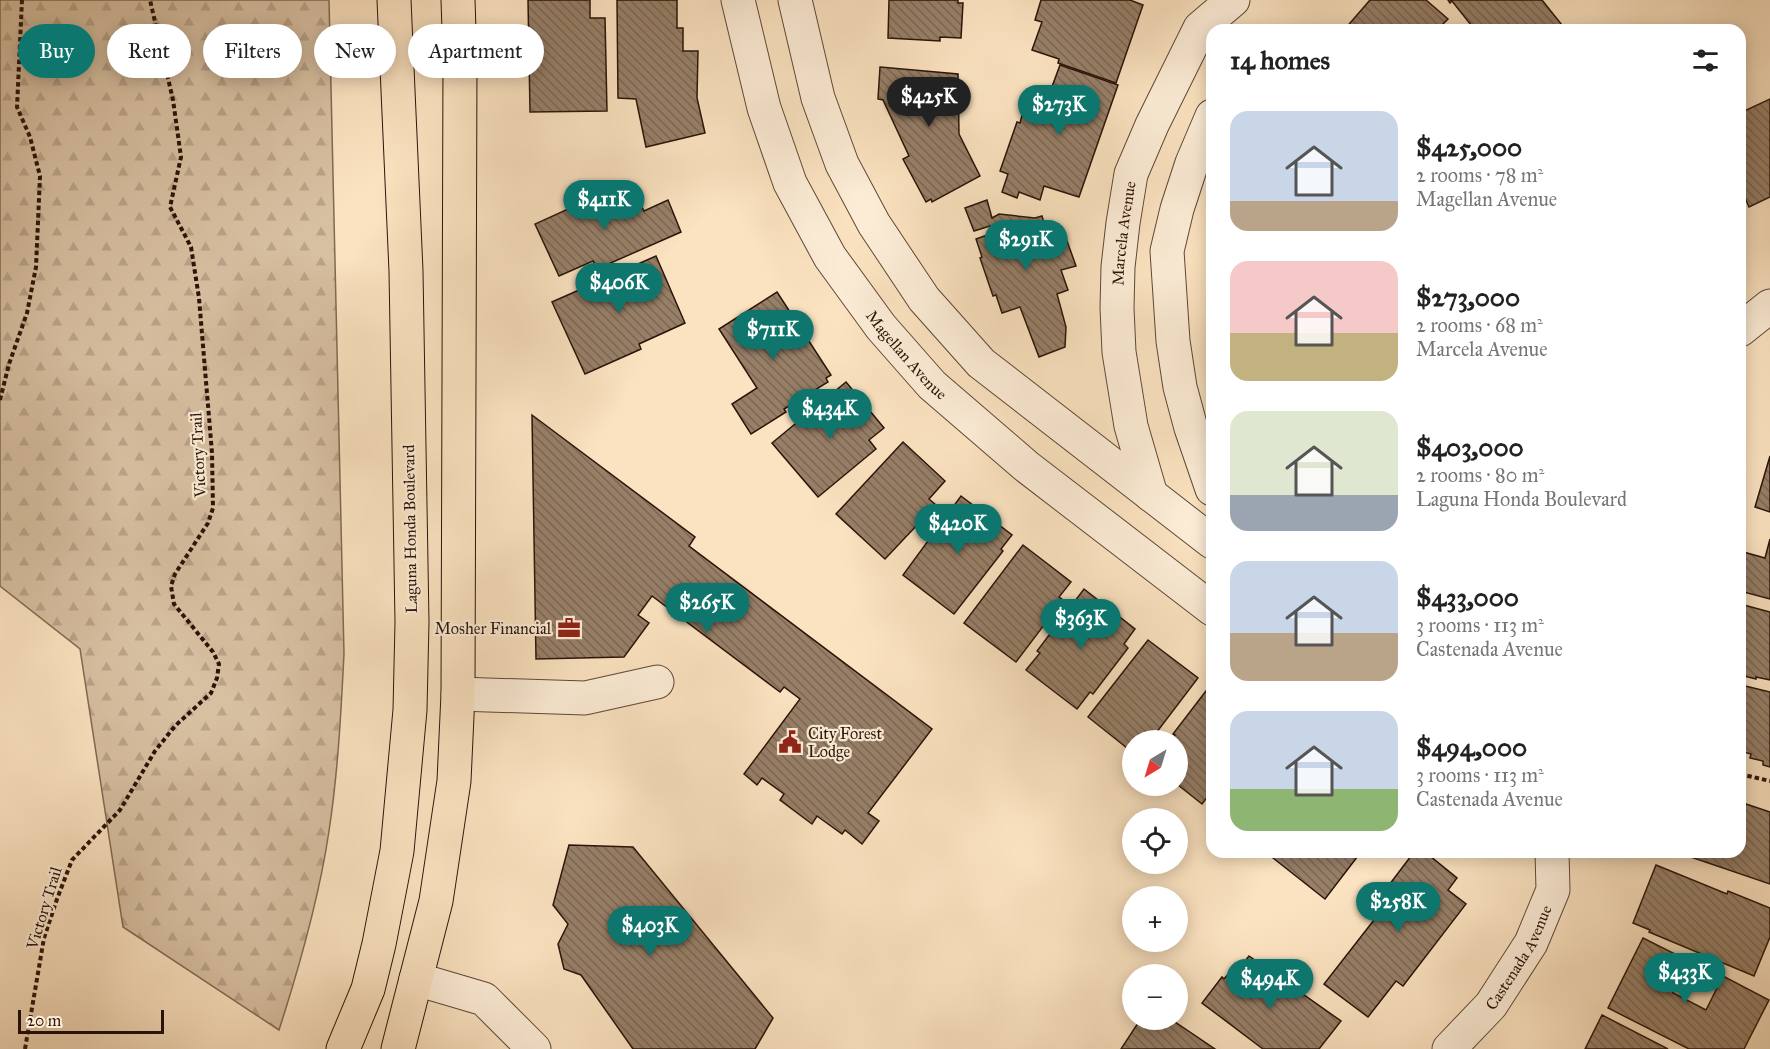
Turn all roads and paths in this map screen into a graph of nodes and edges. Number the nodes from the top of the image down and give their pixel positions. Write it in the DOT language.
graph roads {
  1 [pos="22,0"];
  2 [pos="150,0"];
  3 [pos="394,0"];
  4 [pos="458,0"];
  5 [pos="738,0"];
  6 [pos="795,0"];
  7 [pos="1233,0"];
  8 [pos="1242,0"];
  9 [pos="1240,24"];
  10 [pos="1206,130"];
  11 [pos="1770,306"];
  12 [pos="1746,325"];
  13 [pos="0,400"];
  14 [pos="1206,472"];
  15 [pos="1151,495"];
  16 [pos="1206,537"];
  17 [pos="1206,604"];
  18 [pos="657,682"];
  19 [pos="458,694"];
  20 [pos="1746,775"];
  21 [pos="1770,781"];
  22 [pos="1552,858"];
  23 [pos="416,979"];
  24 [pos="25,1049"];
  25 [pos="343,1049"];
  26 [pos="398,1049"];
  27 [pos="534,1049"];
  28 [pos="1449,1049"];
  1 -- 13 [label="path"];
  2 -- 24 [label="path, Victory Trail"];
  3 -- 25 [label="main road, Laguna Honda Boulevard"];
  4 -- 19 [label="main road"];
  5 -- 17 [label="street, Magellan Avenue"];
  6 -- 15 [label="street"];
  7 -- 15 [label="street, Marcela Avenue"];
  8 -- 9 [label="street"];
  10 -- 14 [label="street"];
  11 -- 12 [label="street"];
  15 -- 16 [label="street"];
  18 -- 19 [label="street"];
  19 -- 23 [label="main road"];
  20 -- 21 [label="path"];
  22 -- 28 [label="street, Castenada Avenue"];
  23 -- 26 [label="main road"];
  23 -- 27 [label="street"];
}
